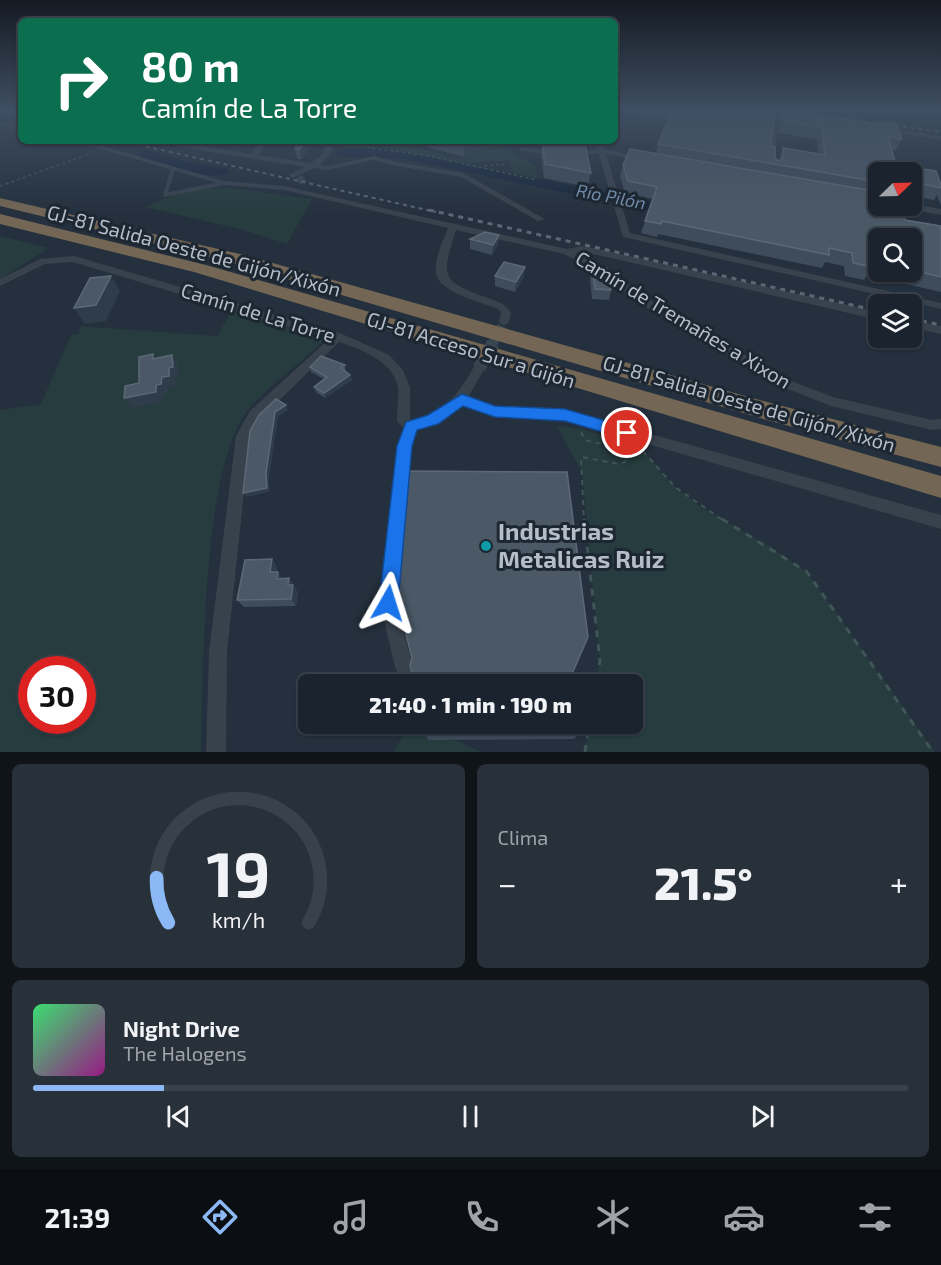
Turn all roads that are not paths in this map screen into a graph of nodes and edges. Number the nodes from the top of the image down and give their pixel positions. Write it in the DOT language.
graph roads {
  1 [pos="96,145"];
  2 [pos="181,145"];
  3 [pos="262,145"];
  4 [pos="330,145"];
  5 [pos="600,145"];
  6 [pos="774,145"];
  7 [pos="520,149"];
  8 [pos="602,151"];
  9 [pos="555,153"];
  10 [pos="575,153"];
  11 [pos="253,157"];
  12 [pos="774,158"];
  13 [pos="648,160"];
  14 [pos="313,166"];
  15 [pos="173,169"];
  16 [pos="293,182"];
  17 [pos="224,183"];
  18 [pos="0,202"];
  19 [pos="922,209"];
  20 [pos="941,212"];
  21 [pos="0,219"];
  22 [pos="542,219"];
  23 [pos="453,226"];
  24 [pos="567,252"];
  25 [pos="0,283"];
  26 [pos="941,306"];
  27 [pos="868,313"];
  28 [pos="504,322"];
  29 [pos="922,326"];
  30 [pos="941,330"];
  31 [pos="338,337"];
  32 [pos="479,368"];
  33 [pos="462,400"];
  34 [pos="941,424"];
  35 [pos="411,426"];
  36 [pos="941,457"];
  37 [pos="941,487"];
  38 [pos="941,522"];
  39 [pos="404,667"];
  40 [pos="216,752"];
  1 -- 15 [label="street, Camín de Tremañes a Xixon"];
  2 -- 11 [label="street"];
  3 -- 11 [label="street"];
  4 -- 14 [label="street"];
  5 -- 8 [label="street"];
  6 -- 12 [label="lane"];
  7 -- 9 [label="lane"];
  8 -- 10 [label="lane"];
  8 -- 13 [label="street"];
  8 -- 26 [label="street"];
  11 -- 14 [label="street"];
  14 -- 16 [label="street"];
  14 -- 22 [label="street"];
  15 -- 17 [label="street, Camín de Tremañes a Xixon"];
  15 -- 17 [label="lane"];
  16 -- 17 [label="street, Camín de Tremañes a Xixon"];
  16 -- 23 [label="street, Camín de Tremañes a Xixon"];
  18 -- 36 [label="highway, GJ-81 Salida Oeste de Gijón/Xixón"];
  19 -- 20 [label="street"];
  21 -- 37 [label="highway, GJ-81 Acceso Sur a Gijón"];
  23 -- 24 [label="street, Camín de Tremañes a Xixon"];
  23 -- 28 [label="street"];
  24 -- 27 [label="street"];
  24 -- 34 [label="street, Camín de Tremañes a Xixon"];
  25 -- 31 [label="street, Camín de La Torre"];
  29 -- 30 [label="street"];
  31 -- 35 [label="street, Camín de La Torre"];
  31 -- 40 [label="street"];
  32 -- 33 [label="street"];
  33 -- 35 [label="street"];
  33 -- 38 [label="street"];
  35 -- 39 [label="street"];
}
